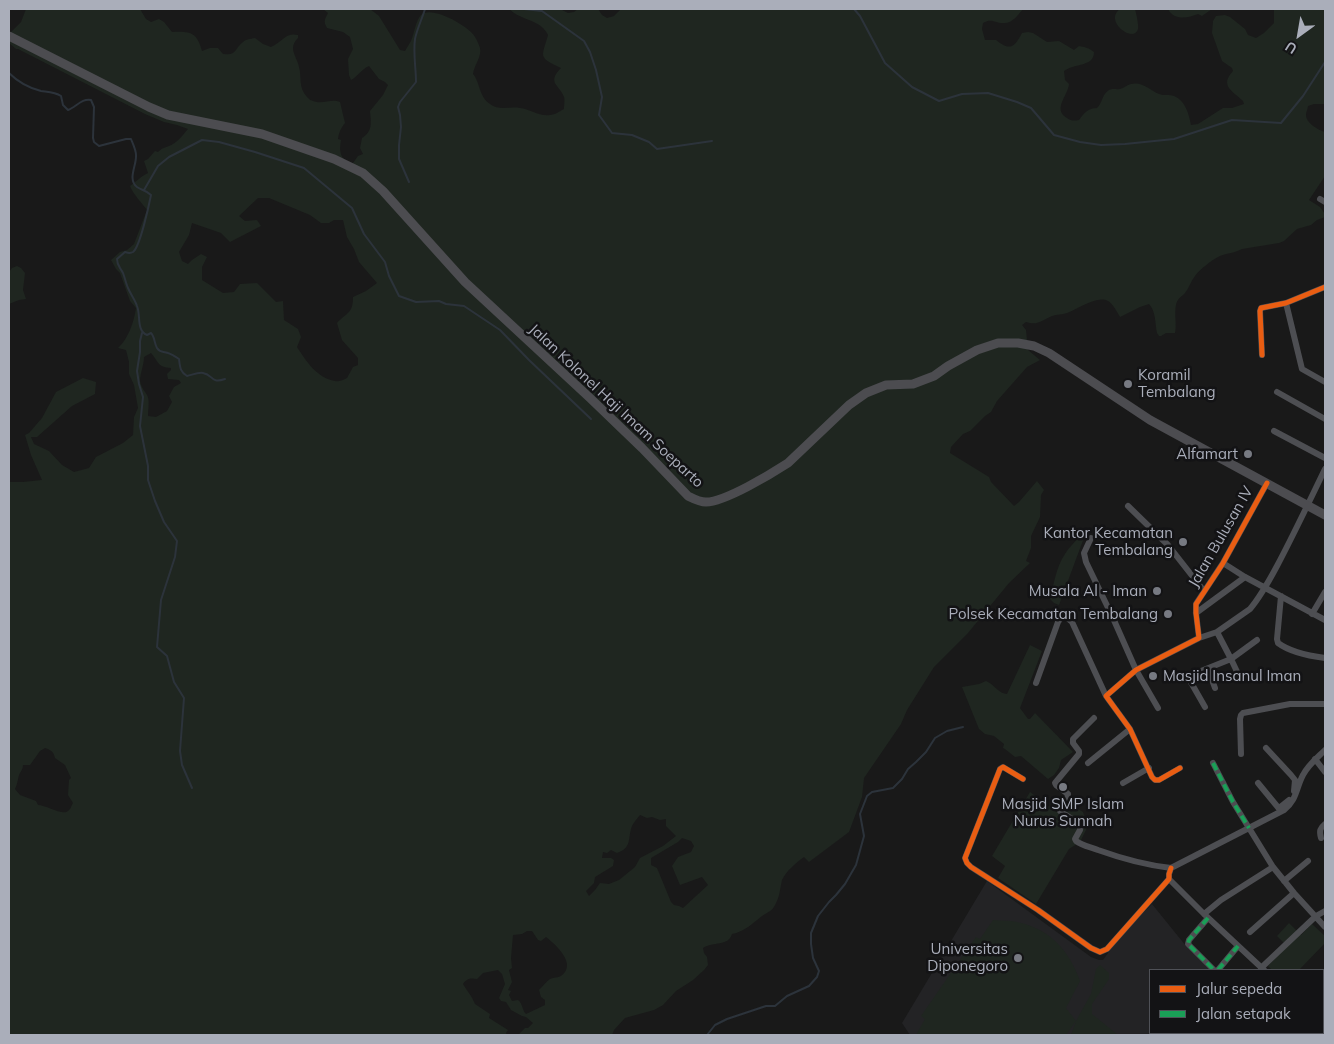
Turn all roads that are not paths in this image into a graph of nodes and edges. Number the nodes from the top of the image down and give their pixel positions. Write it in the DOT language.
graph roads {
  1 [pos="9,36"];
  2 [pos="1325,287"];
  3 [pos="1286,304"];
  4 [pos="1262,355"];
  5 [pos="1325,382"];
  6 [pos="1277,392"];
  7 [pos="1325,419"];
  8 [pos="1274,431"];
  9 [pos="1325,458"];
  10 [pos="1325,469"];
  11 [pos="1267,483"];
  12 [pos="1308,505"];
  13 [pos="1128,506"];
  14 [pos="1325,515"];
  15 [pos="1091,538"];
  16 [pos="1223,563"];
  17 [pos="1245,576"];
  18 [pos="1265,587"];
  19 [pos="1204,591"];
  20 [pos="1325,592"];
  21 [pos="1281,596"];
  22 [pos="1196,613"];
  23 [pos="1312,614"];
  24 [pos="1325,620"];
  25 [pos="1217,632"];
  26 [pos="1199,638"];
  27 [pos="1257,640"];
  28 [pos="1325,658"];
  29 [pos="1231,659"];
  30 [pos="1208,668"];
  31 [pos="1136,670"];
  32 [pos="1240,678"];
  33 [pos="1036,683"];
  34 [pos="1215,688"];
  35 [pos="1106,696"];
  36 [pos="1325,704"];
  37 [pos="1205,707"];
  38 [pos="1158,708"];
  39 [pos="1094,718"];
  40 [pos="1130,729"];
  41 [pos="1266,748"];
  42 [pos="1325,750"];
  43 [pos="1241,754"];
  44 [pos="1315,759"];
  45 [pos="1213,762"];
  46 [pos="1088,763"];
  47 [pos="1149,768"];
  48 [pos="1180,768"];
  49 [pos="1325,772"];
  50 [pos="1024,778"];
  51 [pos="1258,782"];
  52 [pos="1123,783"];
  53 [pos="1280,810"];
  54 [pos="1325,824"];
  55 [pos="1249,828"];
  56 [pos="1321,838"];
  57 [pos="1308,861"];
  58 [pos="1273,867"];
  59 [pos="1171,868"];
  60 [pos="1169,879"];
  61 [pos="1284,881"];
  62 [pos="1294,893"];
  63 [pos="1325,911"];
  64 [pos="1206,916"];
  65 [pos="1316,916"];
  66 [pos="1325,927"];
  67 [pos="1250,932"];
  68 [pos="1238,946"];
  69 [pos="1215,969"];
  70 [pos="1217,969"];
  71 [pos="1263,969"];
  1 -- 11 [label="main road, Jalan Kolonel Haji Imam Soeparto"];
  2 -- 3 [label="street"];
  3 -- 4 [label="street"];
  3 -- 5 [label="street"];
  6 -- 7 [label="street"];
  8 -- 9 [label="street"];
  10 -- 12 [label="street"];
  11 -- 12 [label="main road, Jalan Kolonel Haji Imam Soeparto"];
  11 -- 16 [label="street, Jalan Bulusan IV"];
  12 -- 14 [label="main road, Jalan Kolonel Haji Imam Soeparto"];
  12 -- 18 [label="street"];
  13 -- 19 [label="street"];
  15 -- 31 [label="street"];
  16 -- 17 [label="street"];
  16 -- 19 [label="street, Jalan Bulusan IV"];
  17 -- 18 [label="street"];
  17 -- 22 [label="street"];
  18 -- 21 [label="street"];
  18 -- 25 [label="street"];
  19 -- 22 [label="street, Jalan Bulusan IV"];
  20 -- 23 [label="street"];
  21 -- 23 [label="street"];
  21 -- 28 [label="street"];
  22 -- 26 [label="street"];
  23 -- 24 [label="street"];
  25 -- 26 [label="street"];
  25 -- 29 [label="street"];
  26 -- 31 [label="street"];
  27 -- 29 [label="street"];
  29 -- 30 [label="street"];
  29 -- 32 [label="street"];
  30 -- 34 [label="street"];
  30 -- 37 [label="street"];
  31 -- 35 [label="street"];
  31 -- 38 [label="street"];
  33 -- 35 [label="street"];
  35 -- 40 [label="street"];
  36 -- 43 [label="street"];
  39 -- 59 [label="street"];
  40 -- 46 [label="street"];
  40 -- 47 [label="street"];
  41 -- 53 [label="street"];
  42 -- 44 [label="street"];
  44 -- 49 [label="street"];
  44 -- 53 [label="street"];
  45 -- 55 [label="street"];
  47 -- 48 [label="street"];
  47 -- 52 [label="street"];
  50 -- 60 [label="street"];
  51 -- 53 [label="street"];
  53 -- 55 [label="street"];
  54 -- 56 [label="street"];
  55 -- 58 [label="street"];
  55 -- 59 [label="street"];
  57 -- 61 [label="street"];
  58 -- 61 [label="street"];
  58 -- 64 [label="street"];
  59 -- 60 [label="street"];
  60 -- 64 [label="street"];
  61 -- 62 [label="street"];
  62 -- 65 [label="street"];
  62 -- 67 [label="street"];
  63 -- 65 [label="street"];
  64 -- 68 [label="street"];
  64 -- 69 [label="street"];
  65 -- 66 [label="street"];
  65 -- 71 [label="street"];
  68 -- 70 [label="street"];
  68 -- 71 [label="street"];
}
